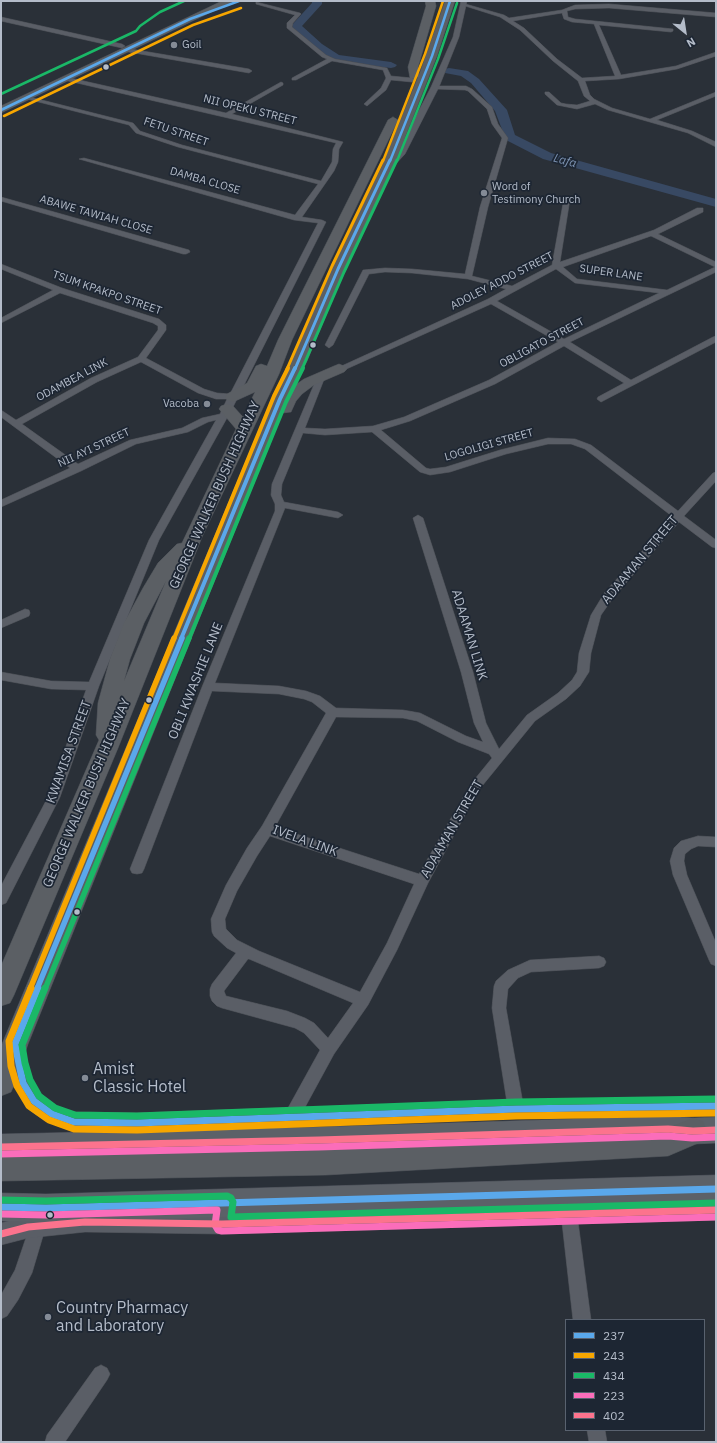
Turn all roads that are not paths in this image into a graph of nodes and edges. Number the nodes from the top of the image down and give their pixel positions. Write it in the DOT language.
graph roads {
  1 [pos="218,1"];
  2 [pos="229,1"];
  3 [pos="239,1"];
  4 [pos="430,1"];
  5 [pos="604,1"];
  6 [pos="258,3"];
  7 [pos="453,4"];
  8 [pos="192,5"];
  9 [pos="585,6"];
  10 [pos="564,11"];
  11 [pos="705,12"];
  12 [pos="716,14"];
  13 [pos="1,19"];
  14 [pos="190,19"];
  15 [pos="508,20"];
  16 [pos="596,22"];
  17 [pos="671,30"];
  18 [pos="141,36"];
  19 [pos="123,48"];
  20 [pos="716,54"];
  21 [pos="331,59"];
  22 [pos="249,71"];
  23 [pos="66,78"];
  24 [pos="389,78"];
  25 [pos="413,78"];
  26 [pos="619,78"];
  27 [pos="294,79"];
  28 [pos="581,80"];
  29 [pos="281,84"];
  30 [pos="435,87"];
  31 [pos="547,93"];
  32 [pos="716,94"];
  33 [pos="26,98"];
  34 [pos="1,102"];
  35 [pos="595,102"];
  36 [pos="367,104"];
  37 [pos="1,110"];
  38 [pos="227,115"];
  39 [pos="650,121"];
  40 [pos="715,143"];
  41 [pos="82,159"];
  42 [pos="387,168"];
  43 [pos="322,183"];
  44 [pos="1,199"];
  45 [pos="566,199"];
  46 [pos="700,210"];
  47 [pos="300,219"];
  48 [pos="652,234"];
  49 [pos="186,252"];
  50 [pos="556,265"];
  51 [pos="716,265"];
  52 [pos="1,266"];
  53 [pos="716,268"];
  54 [pos="468,276"];
  55 [pos="514,289"];
  56 [pos="59,290"];
  57 [pos="668,292"];
  58 [pos="491,301"];
  59 [pos="1,321"];
  60 [pos="716,339"];
  61 [pos="285,340"];
  62 [pos="564,342"];
  63 [pos="329,345"];
  64 [pos="141,359"];
  65 [pos="299,360"];
  66 [pos="339,369"];
  67 [pos="321,377"];
  68 [pos="630,383"];
  69 [pos="601,399"];
  70 [pos="227,407"];
  71 [pos="1,413"];
  72 [pos="15,424"];
  73 [pos="244,428"];
  74 [pos="374,429"];
  75 [pos="299,430"];
  76 [pos="78,469"];
  77 [pos="716,475"];
  78 [pos="711,486"];
  79 [pos="242,490"];
  80 [pos="1,504"];
  81 [pos="280,504"];
  82 [pos="338,515"];
  83 [pos="679,515"];
  84 [pos="418,518"];
  85 [pos="716,545"];
  86 [pos="25,613"];
  87 [pos="1,624"];
  88 [pos="1,676"];
  89 [pos="93,686"];
  90 [pos="208,687"];
  91 [pos="333,712"];
  92 [pos="495,755"];
  93 [pos="268,830"];
  94 [pos="716,842"];
  95 [pos="137,869"];
  96 [pos="422,881"];
  97 [pos="1,899"];
  98 [pos="246,951"];
  99 [pos="716,960"];
  100 [pos="599,962"];
  101 [pos="1,996"];
  102 [pos="363,1000"];
  103 [pos="329,1049"];
  104 [pos="12,1083"];
  105 [pos="716,1106"];
  106 [pos="516,1109"];
  107 [pos="291,1117"];
  108 [pos="705,1131"];
  109 [pos="1,1162"];
  110 [pos="716,1189"];
  111 [pos="1,1207"];
  112 [pos="716,1210"];
  113 [pos="224,1213"];
  114 [pos="569,1214"];
  115 [pos="38,1226"];
  116 [pos="1,1234"];
  117 [pos="1,1310"];
  118 [pos="582,1319"];
  119 [pos="101,1374"];
  120 [pos="596,1431"];
  121 [pos="54,1442"];
  122 [pos="598,1442"];
  1 -- 18 [label="highway"];
  2 -- 14 [label="highway"];
  3 -- 14 [label="highway"];
  4 -- 25 [label="highway"];
  5 -- 9 [label="street"];
  6 -- 21 [label="street"];
  7 -- 15 [label="street"];
  7 -- 25 [label="highway, GEORGE WALKER BUSH HIGHWAY"];
  7 -- 30 [label="street, GEORGE WALKER BUSH HIGHWAY"];
  7 -- 42 [label="highway, GEORGE WALKER BUSH HIGHWAY"];
  8 -- 18 [label="highway"];
  9 -- 10 [label="street"];
  9 -- 12 [label="street"];
  10 -- 15 [label="street"];
  10 -- 16 [label="street"];
  11 -- 12 [label="street"];
  13 -- 19 [label="street"];
  14 -- 19 [label="highway"];
  15 -- 28 [label="street"];
  16 -- 17 [label="street"];
  16 -- 26 [label="street"];
  18 -- 19 [label="highway"];
  19 -- 22 [label="street"];
  19 -- 23 [label="highway"];
  19 -- 34 [label="highway"];
  20 -- 26 [label="street"];
  21 -- 24 [label="street"];
  21 -- 27 [label="street"];
  23 -- 33 [label="highway"];
  23 -- 38 [label="street, NII OPEKU STREET"];
  24 -- 25 [label="street"];
  24 -- 36 [label="street"];
  25 -- 61 [label="highway, GEORGE WALKER BUSH HIGHWAY"];
  26 -- 28 [label="street"];
  28 -- 35 [label="street"];
  29 -- 38 [label="street"];
  30 -- 42 [label="street, GEORGE WALKER BUSH HIGHWAY"];
  30 -- 54 [label="street"];
  31 -- 35 [label="street"];
  32 -- 39 [label="street"];
  33 -- 37 [label="highway"];
  33 -- 43 [label="street, FETU STREET"];
  35 -- 39 [label="street"];
  38 -- 43 [label="street, NII OPEKU STREET"];
  39 -- 40 [label="street"];
  41 -- 47 [label="street, DAMBA CLOSE"];
  42 -- 65 [label="highway, GEORGE WALKER BUSH HIGHWAY"];
  43 -- 47 [label="street, NII OPEKU STREET"];
  44 -- 49 [label="street, ABAWE TAWIAH CLOSE"];
  45 -- 50 [label="street"];
  46 -- 48 [label="street, ADOLEY ADDO STREET"];
  47 -- 70 [label="street"];
  48 -- 50 [label="street, ADOLEY ADDO STREET"];
  48 -- 51 [label="street"];
  50 -- 55 [label="street, ADOLEY ADDO STREET"];
  50 -- 57 [label="street, SUPER LANE"];
  52 -- 56 [label="street, TSUM KPAKPO STREET"];
  53 -- 57 [label="street, OBLIGATO STREET"];
  54 -- 55 [label="street"];
  54 -- 63 [label="street"];
  55 -- 58 [label="street, ADOLEY ADDO STREET"];
  56 -- 59 [label="street"];
  56 -- 64 [label="street, TSUM KPAKPO STREET"];
  57 -- 62 [label="street, OBLIGATO STREET"];
  58 -- 62 [label="street"];
  58 -- 66 [label="street, ADOLEY ADDO STREET"];
  60 -- 68 [label="street"];
  61 -- 70 [label="highway"];
  61 -- 73 [label="highway, GEORGE WALKER BUSH HIGHWAY"];
  62 -- 68 [label="street"];
  62 -- 74 [label="street, OBLIGATO STREET"];
  64 -- 70 [label="street"];
  64 -- 72 [label="street, ODAMBEA LINK"];
  65 -- 66 [label="highway"];
  65 -- 79 [label="highway, GEORGE WALKER BUSH HIGHWAY"];
  66 -- 67 [label="highway"];
  67 -- 75 [label="street"];
  67 -- 79 [label="highway"];
  68 -- 69 [label="street"];
  70 -- 73 [label="highway"];
  70 -- 76 [label="street, NII AYI STREET"];
  70 -- 89 [label="street"];
  71 -- 72 [label="street"];
  72 -- 76 [label="street"];
  73 -- 101 [label="highway, GEORGE WALKER BUSH HIGHWAY"];
  74 -- 75 [label="street"];
  74 -- 83 [label="street, LOGOLIGI STREET"];
  75 -- 81 [label="street"];
  76 -- 80 [label="street, NII AYI STREET"];
  77 -- 78 [label="street, ADAAMAN STREET"];
  78 -- 83 [label="street, ADAAMAN STREET"];
  79 -- 104 [label="highway, GEORGE WALKER BUSH HIGHWAY"];
  81 -- 82 [label="street"];
  81 -- 90 [label="street, OBLI KWASHIE LANE"];
  83 -- 85 [label="street, LOGOLIGI STREET"];
  83 -- 92 [label="street, ADAAMAN STREET"];
  84 -- 92 [label="street, ADAAMAN LINK"];
  86 -- 87 [label="street"];
  88 -- 89 [label="street, KWAMISA STREET"];
  89 -- 97 [label="street, KWAMISA STREET"];
  90 -- 91 [label="street"];
  90 -- 95 [label="street, OBLI KWASHIE LANE"];
  91 -- 92 [label="street"];
  91 -- 93 [label="street, IVELA LINK"];
  92 -- 96 [label="street, ADAAMAN STREET"];
  93 -- 96 [label="street, IVELA LINK"];
  93 -- 98 [label="street"];
  94 -- 99 [label="street"];
  96 -- 102 [label="street, ADAAMAN STREET"];
  98 -- 102 [label="street"];
  98 -- 103 [label="street"];
  100 -- 106 [label="street"];
  102 -- 103 [label="street, ADAAMAN STREET"];
  103 -- 107 [label="street, ADAAMAN STREET"];
  104 -- 107 [label="street"];
  105 -- 106 [label="street"];
  106 -- 107 [label="street"];
  108 -- 109 [label="highway"];
  110 -- 113 [label="main road"];
  111 -- 113 [label="main road"];
  112 -- 114 [label="street"];
  113 -- 114 [label="street"];
  113 -- 115 [label="street"];
  114 -- 118 [label="street"];
  115 -- 116 [label="street"];
  115 -- 117 [label="street"];
  119 -- 121 [label="street"];
  120 -- 122 [label="street"];
}
